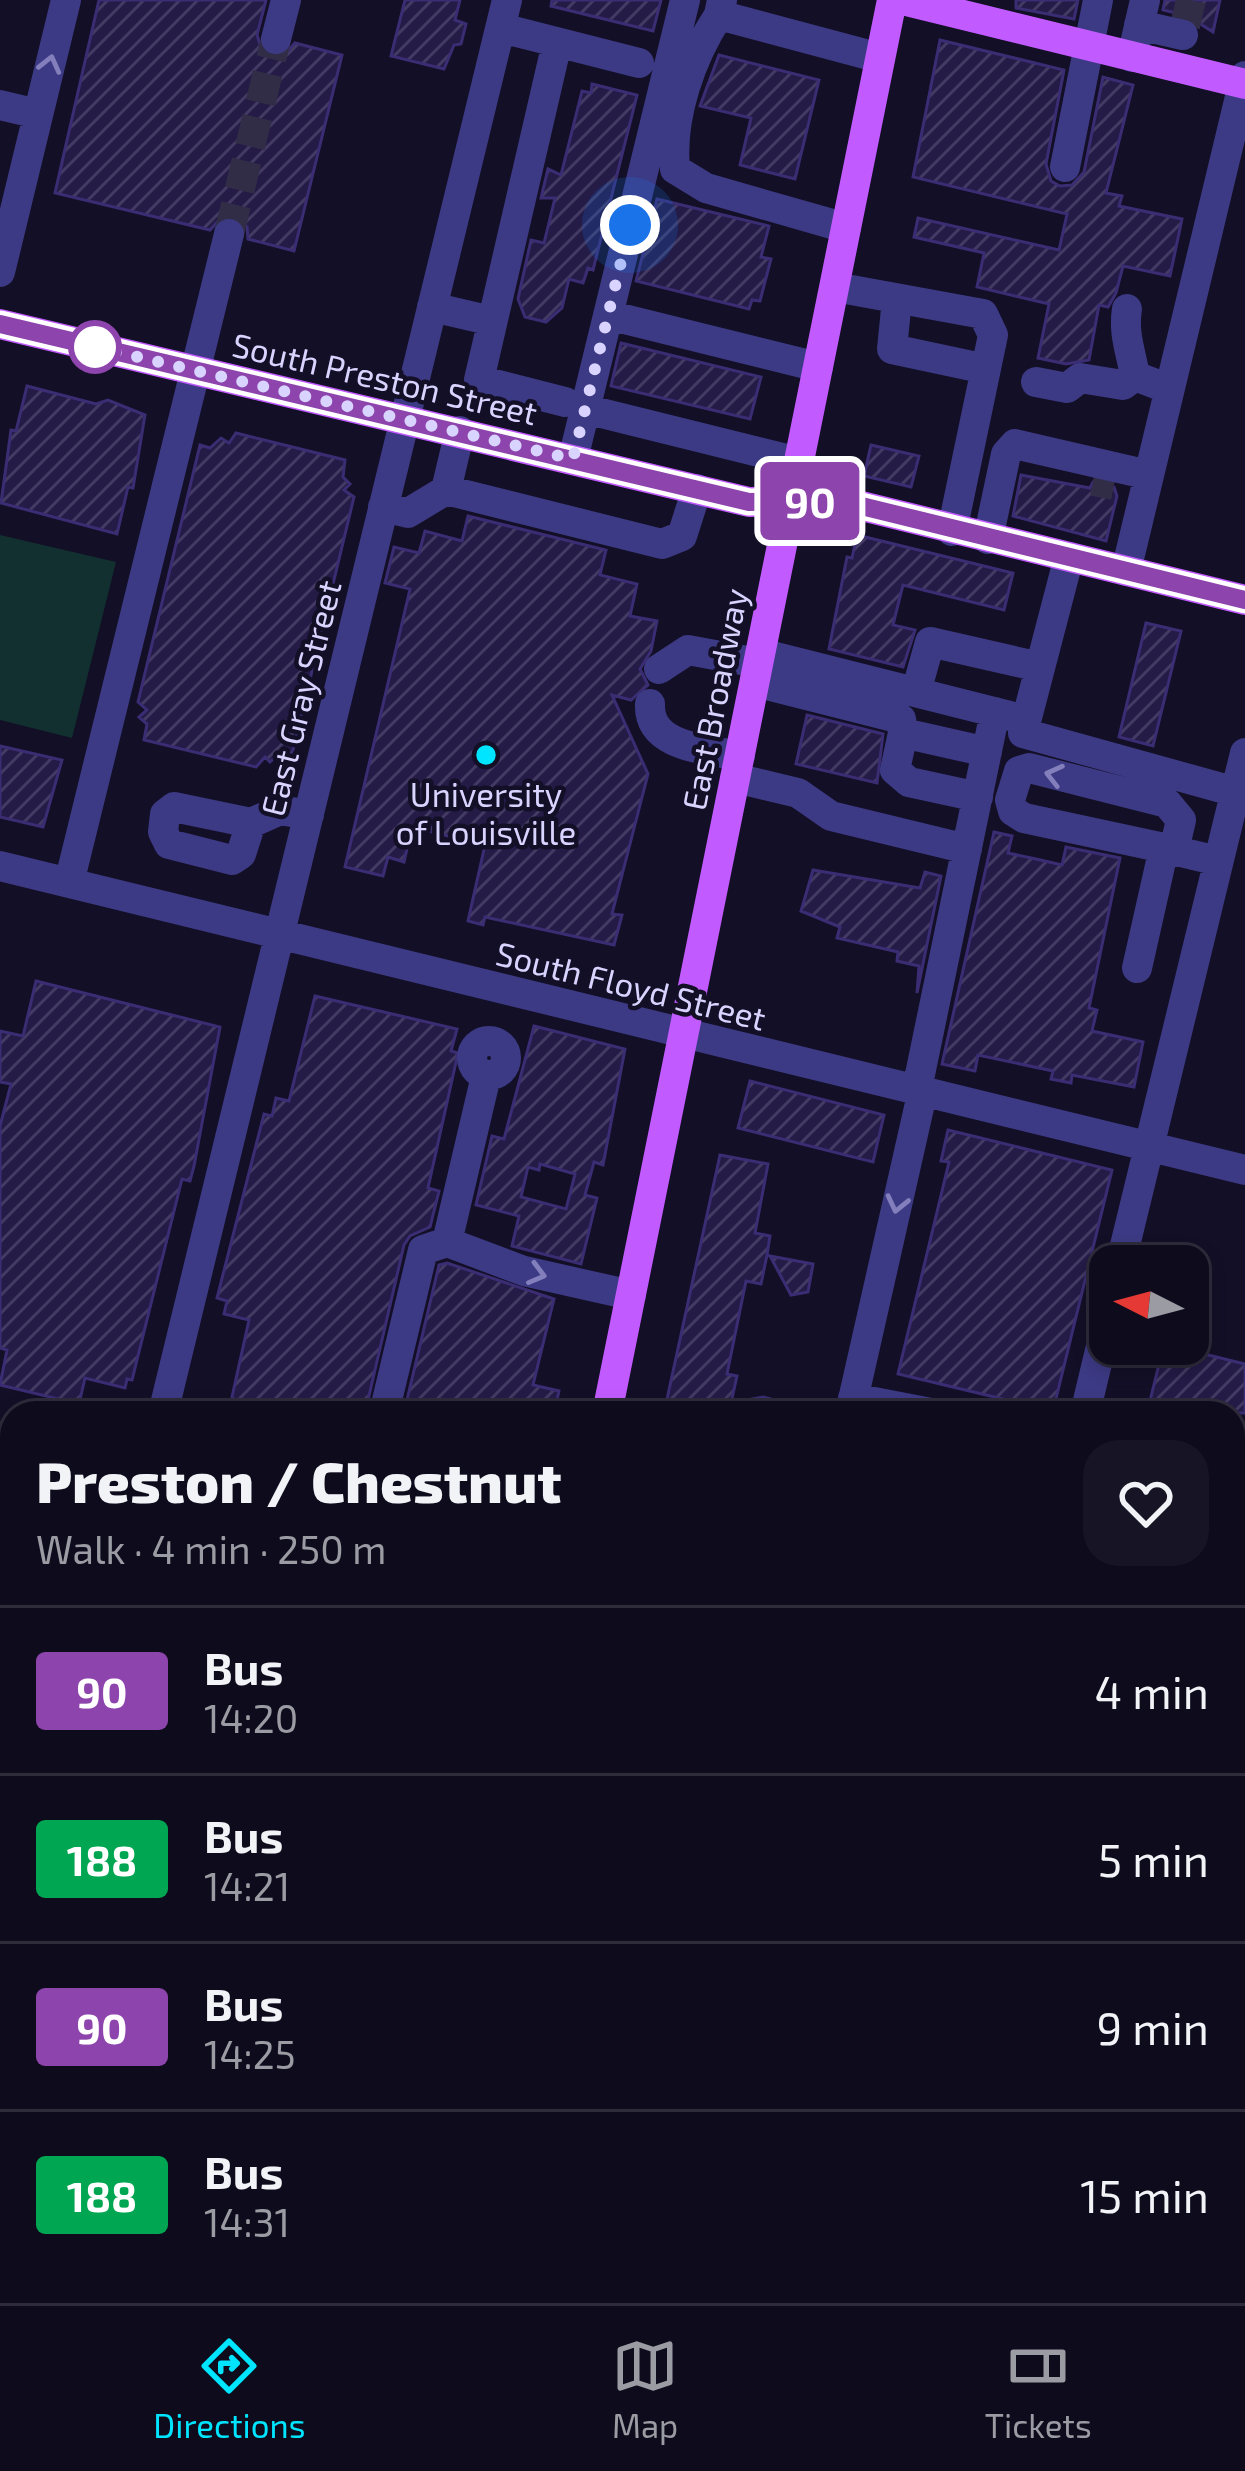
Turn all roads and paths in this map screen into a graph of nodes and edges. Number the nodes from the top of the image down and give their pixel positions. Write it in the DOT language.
graph roads {
  1 [pos="66,0"];
  2 [pos="286,0"];
  3 [pos="685,0"];
  4 [pos="892,0"];
  5 [pos="902,0"];
  6 [pos="1098,0"];
  7 [pos="721,7"];
  8 [pos="985,10"];
  9 [pos="1142,13"];
  10 [pos="504,14"];
  11 [pos="276,39"];
  12 [pos="557,43"];
  13 [pos="1089,46"];
  14 [pos="1132,56"];
  15 [pos="880,58"];
  16 [pos="639,63"];
  17 [pos="1175,67"];
  18 [pos="1244,81"];
  19 [pos="0,105"];
  20 [pos="38,114"];
  21 [pos="1065,167"];
  22 [pos="846,228"];
  23 [pos="229,234"];
  24 [pos="0,272"];
  25 [pos="835,287"];
  26 [pos="897,299"];
  27 [pos="432,307"];
  28 [pos="1127,309"];
  29 [pos="608,315"];
  30 [pos="492,321"];
  31 [pos="0,324"];
  32 [pos="818,367"];
  33 [pos="986,369"];
  34 [pos="195,371"];
  35 [pos="1135,376"];
  36 [pos="1036,382"];
  37 [pos="1169,389"];
  38 [pos="575,406"];
  39 [pos="404,423"];
  40 [pos="460,431"];
  41 [pos="573,459"];
  42 [pos="799,462"];
  43 [pos="1118,479"];
  44 [pos="697,489"];
  45 [pos="446,490"];
  46 [pos="791,501"];
  47 [pos="383,507"];
  48 [pos="952,531"];
  49 [pos="988,539"];
  50 [pos="1069,556"];
  51 [pos="1126,571"];
  52 [pos="1245,600"];
  53 [pos="758,666"];
  54 [pos="1040,667"];
  55 [pos="659,669"];
  56 [pos="916,692"];
  57 [pos="650,704"];
  58 [pos="1010,716"];
  59 [pos="903,733"];
  60 [pos="987,752"];
  61 [pos="1245,753"];
  62 [pos="737,767"];
  63 [pos="1239,788"];
  64 [pos="978,797"];
  65 [pos="309,814"];
  66 [pos="250,824"];
  67 [pos="967,849"];
  68 [pos="1169,849"];
  69 [pos="1218,861"];
  70 [pos="0,866"];
  71 [pos="69,884"];
  72 [pos="279,935"];
  73 [pos="1137,968"];
  74 [pos="507,992"];
  75 [pos="683,1035"];
  76 [pos="920,1089"];
  77 [pos="1149,1146"];
  78 [pos="1245,1169"];
  79 [pos="447,1243"];
  80 [pos="1125,1245"];
  81 [pos="631,1295"];
  82 [pos="1097,1365"];
  83 [pos="166,1401"];
  84 [pos="387,1401"];
  85 [pos="610,1401"];
  86 [pos="848,1401"];
  87 [pos="1088,1401"];
  20 -- 1 [label="street, one-way"];
  2 -- 11 [label="street"];
  3 -- 29 [label="street"];
  4 -- 15 [label="main road, East Broadway"];
  5 -- 8 [label="main road"];
  6 -- 13 [label="street"];
  7 -- 15 [label="street"];
  7 -- 22 [label="street"];
  8 -- 13 [label="main road"];
  9 -- 14 [label="street"];
  9 -- 17 [label="street"];
  10 -- 12 [label="street"];
  10 -- 27 [label="street, East Gray Street"];
  12 -- 16 [label="street"];
  12 -- 30 [label="street"];
  13 -- 14 [label="main road"];
  13 -- 21 [label="street"];
  14 -- 17 [label="main road"];
  15 -- 22 [label="main road, East Broadway"];
  17 -- 18 [label="main road"];
  18 -- 37 [label="street"];
  19 -- 20 [label="street"];
  20 -- 24 [label="street"];
  22 -- 25 [label="main road, East Broadway"];
  23 -- 34 [label="street"];
  25 -- 26 [label="street"];
  25 -- 32 [label="main road, East Broadway"];
  26 -- 33 [label="street"];
  26 -- 33 [label="street"];
  27 -- 30 [label="street"];
  27 -- 39 [label="street, East Gray Street"];
  28 -- 35 [label="street"];
  29 -- 32 [label="street"];
  29 -- 38 [label="street"];
  30 -- 38 [label="street"];
  31 -- 34 [label="main road, South Preston Street"];
  32 -- 42 [label="main road, East Broadway"];
  33 -- 48 [label="street"];
  34 -- 39 [label="main road, South Preston Street"];
  34 -- 71 [label="street"];
  35 -- 36 [label="street"];
  35 -- 37 [label="street"];
  37 -- 43 [label="street"];
  38 -- 41 [label="street"];
  38 -- 42 [label="street"];
  39 -- 40 [label="main road, South Preston Street"];
  39 -- 47 [label="street, East Gray Street"];
  40 -- 41 [label="main road, South Preston Street"];
  40 -- 45 [label="street"];
  41 -- 44 [label="main road, South Preston Street"];
  42 -- 46 [label="main road, East Broadway"];
  43 -- 49 [label="street"];
  43 -- 51 [label="street"];
  44 -- 45 [label="street"];
  44 -- 46 [label="main road, South Preston Street"];
  45 -- 47 [label="street"];
  46 -- 48 [label="main road, South Preston Street"];
  46 -- 53 [label="main road, East Broadway"];
  47 -- 65 [label="street, East Gray Street"];
  48 -- 49 [label="main road, South Preston Street"];
  49 -- 50 [label="main road, South Preston Street"];
  50 -- 51 [label="main road, South Preston Street"];
  50 -- 54 [label="street"];
  51 -- 52 [label="main road, South Preston Street"];
  53 -- 55 [label="street"];
  53 -- 56 [label="street"];
  53 -- 59 [label="street"];
  53 -- 62 [label="main road, East Broadway"];
  54 -- 56 [label="street"];
  54 -- 58 [label="street"];
  56 -- 58 [label="street"];
  57 -- 62 [label="street"];
  58 -- 60 [label="street"];
  58 -- 63 [label="street"];
  59 -- 60 [label="street"];
  59 -- 64 [label="street"];
  60 -- 64 [label="street"];
  61 -- 63 [label="street"];
  62 -- 67 [label="street"];
  62 -- 75 [label="main road, East Broadway"];
  63 -- 69 [label="street"];
  64 -- 67 [label="street"];
  65 -- 66 [label="street"];
  65 -- 72 [label="street, East Gray Street"];
  67 -- 76 [label="street"];
  68 -- 68 [label="street, one-way"];
  68 -- 69 [label="street"];
  68 -- 73 [label="street"];
  69 -- 77 [label="street"];
  70 -- 71 [label="street, South Floyd Street"];
  71 -- 72 [label="street, South Floyd Street"];
  72 -- 74 [label="street, South Floyd Street"];
  72 -- 83 [label="street, East Gray Street"];
  74 -- 75 [label="street, South Floyd Street"];
  74 -- 79 [label="street"];
  75 -- 76 [label="street, South Floyd Street"];
  75 -- 81 [label="main road, East Broadway"];
  76 -- 77 [label="street, South Floyd Street"];
  76 -- 86 [label="street, one-way"];
  77 -- 78 [label="street, South Floyd Street"];
  77 -- 80 [label="street"];
  79 -- 81 [label="street, one-way"];
  79 -- 84 [label="street"];
  81 -- 85 [label="main road, East Broadway"];
  82 -- 87 [label="street"];
}
